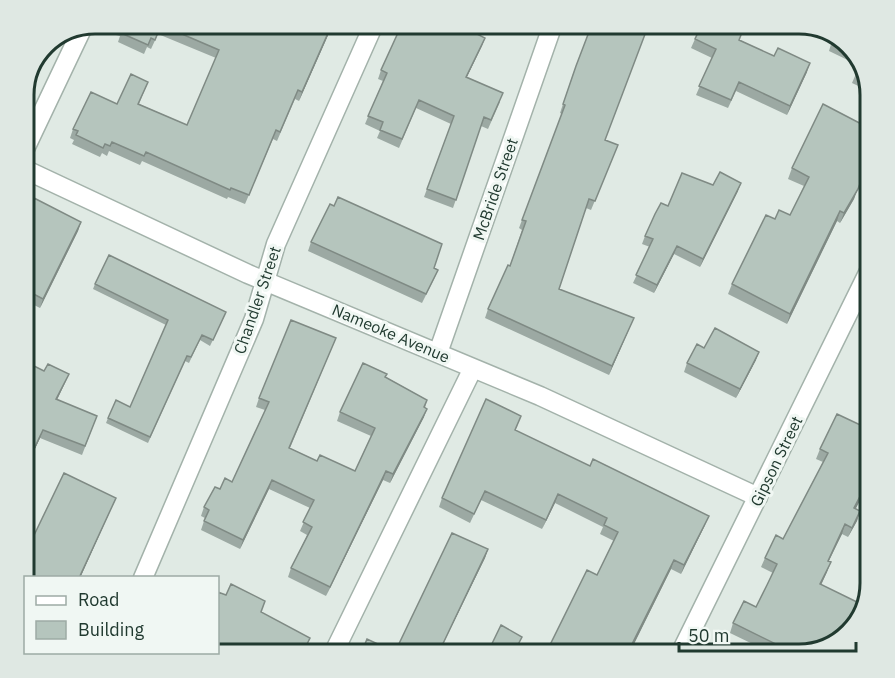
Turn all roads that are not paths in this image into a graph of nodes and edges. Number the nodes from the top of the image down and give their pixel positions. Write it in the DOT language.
graph roads {
  1 [pos="370,34"];
  2 [pos="550,34"];
  3 [pos="78,38"];
  4 [pos="35,128"];
  5 [pos="35,174"];
  6 [pos="265,281"];
  7 [pos="860,289"];
  8 [pos="438,353"];
  9 [pos="473,368"];
  10 [pos="758,496"];
  11 [pos="144,576"];
  12 [pos="338,644"];
  13 [pos="688,644"];
  1 -- 6 [label="street, Chandler Street"];
  2 -- 8 [label="street, McBride Street"];
  3 -- 4 [label="street"];
  5 -- 6 [label="street, Nameoke Avenue"];
  6 -- 8 [label="street, Nameoke Avenue"];
  6 -- 11 [label="street, Chandler Street"];
  7 -- 10 [label="street, Gipson Street"];
  8 -- 9 [label="street, Nameoke Avenue"];
  9 -- 10 [label="street, Nameoke Avenue"];
  9 -- 12 [label="street"];
  10 -- 13 [label="street, Gipson Street"];
}
